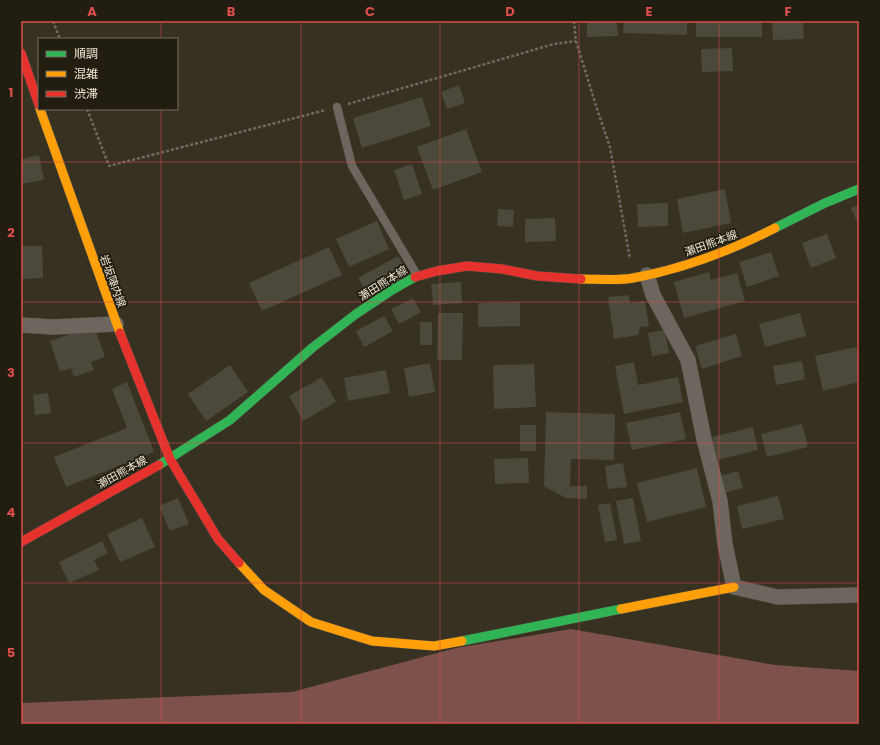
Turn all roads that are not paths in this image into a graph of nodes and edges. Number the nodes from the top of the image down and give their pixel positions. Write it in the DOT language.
graph roads {
  1 [pos="21,54"];
  2 [pos="38,102"];
  3 [pos="337,107"];
  4 [pos="40,110"];
  5 [pos="859,189"];
  6 [pos="648,275"];
  7 [pos="418,276"];
  8 [pos="116,324"];
  9 [pos="21,325"];
  10 [pos="170,459"];
  11 [pos="21,542"];
  12 [pos="734,587"];
  13 [pos="859,595"];
  1 -- 2 [label="main road"];
  3 -- 7 [label="lane"];
  4 -- 8 [label="main road, 岩坂陣内線"];
  5 -- 6 [label="main road, 瀬田熊本線"];
  6 -- 7 [label="main road, 瀬田熊本線"];
  6 -- 12 [label="street"];
  7 -- 10 [label="main road, 瀬田熊本線"];
  8 -- 9 [label="street"];
  8 -- 10 [label="main road, 岩坂陣内線"];
  10 -- 11 [label="main road, 瀬田熊本線"];
  10 -- 12 [label="main road, 岩坂陣内線"];
  12 -- 13 [label="street"];
}
